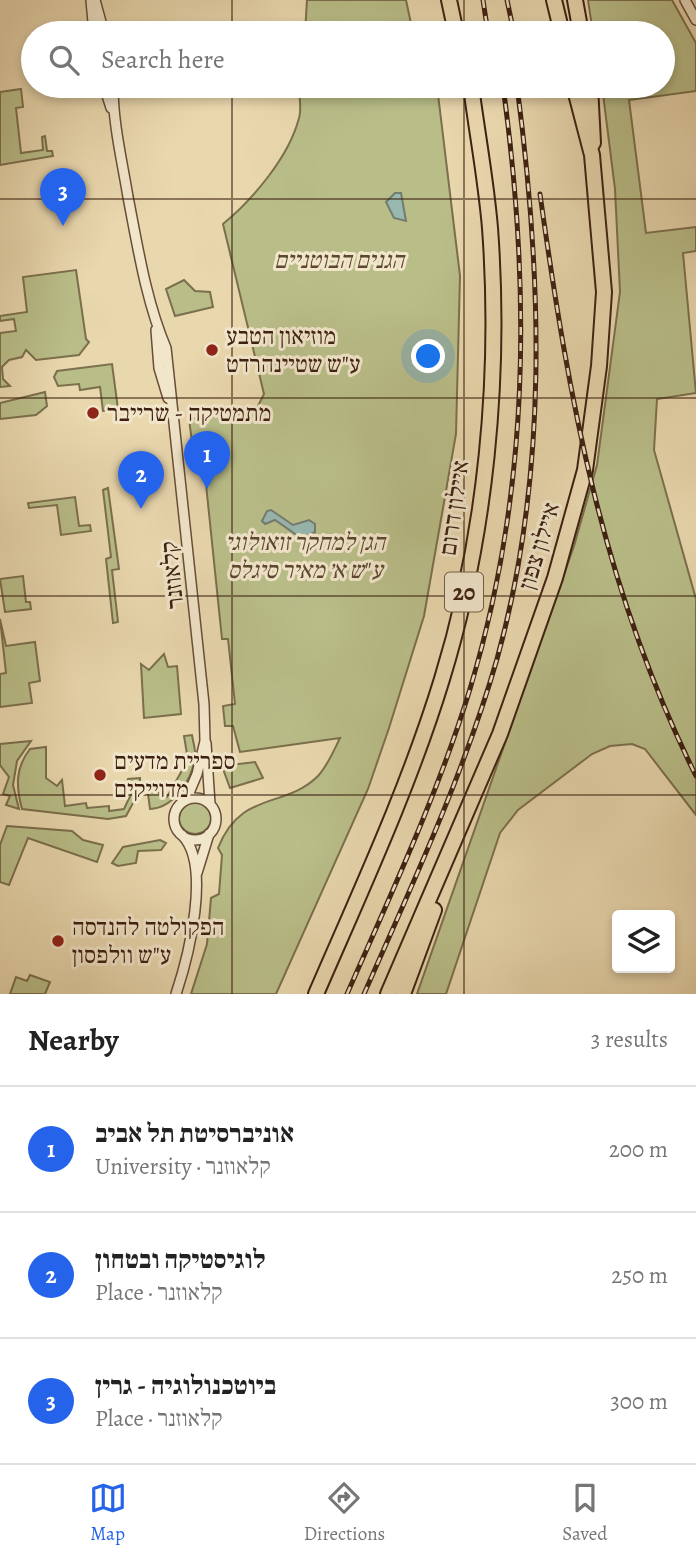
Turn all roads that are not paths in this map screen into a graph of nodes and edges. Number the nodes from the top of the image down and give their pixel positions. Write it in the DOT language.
graph roads {
  1 [pos="93,0"];
  2 [pos="449,0"];
  3 [pos="458,0"];
  4 [pos="554,0"];
  5 [pos="575,0"];
  6 [pos="684,0"];
  7 [pos="696,20"];
  8 [pos="94,21"];
  9 [pos="100,21"];
  10 [pos="453,21"];
  11 [pos="461,21"];
  12 [pos="559,21"];
  13 [pos="579,21"];
  14 [pos="108,98"];
  15 [pos="113,98"];
  16 [pos="471,98"];
  17 [pos="576,98"];
  18 [pos="591,98"];
  19 [pos="113,112"];
  20 [pos="592,155"];
  21 [pos="205,741"];
  22 [pos="186,800"];
  23 [pos="474,801"];
  24 [pos="210,804"];
  25 [pos="209,834"];
  26 [pos="182,835"];
  27 [pos="195,882"];
  28 [pos="176,994"];
  29 [pos="316,994"];
  30 [pos="388,994"];
  31 [pos="404,994"];
  1 -- 8 [label="street"];
  1 -- 9 [label="street"];
  2 -- 10 [label="highway"];
  3 -- 11 [label="highway"];
  4 -- 12 [label="highway"];
  5 -- 13 [label="highway"];
  6 -- 7 [label="street"];
  14 -- 19 [label="street, קלאוזנר"];
  15 -- 19 [label="street, קלאוזנר"];
  16 -- 29 [label="highway, איילון דרום / 20"];
  17 -- 20 [label="highway, איילון צפון"];
  18 -- 20 [label="highway"];
  19 -- 21 [label="street, קלאוזנר"];
  20 -- 23 [label="highway, איילון צפון"];
  21 -- 22 [label="street, קלאוזנר"];
  21 -- 24 [label="street, קלאוזנר"];
  22 -- 24 [label="street"];
  22 -- 26 [label="street"];
  23 -- 30 [label="highway, איילון צפון"];
  23 -- 31 [label="highway"];
  24 -- 25 [label="street"];
  25 -- 26 [label="street"];
  25 -- 27 [label="street"];
  26 -- 27 [label="street"];
  27 -- 28 [label="street"];
}
